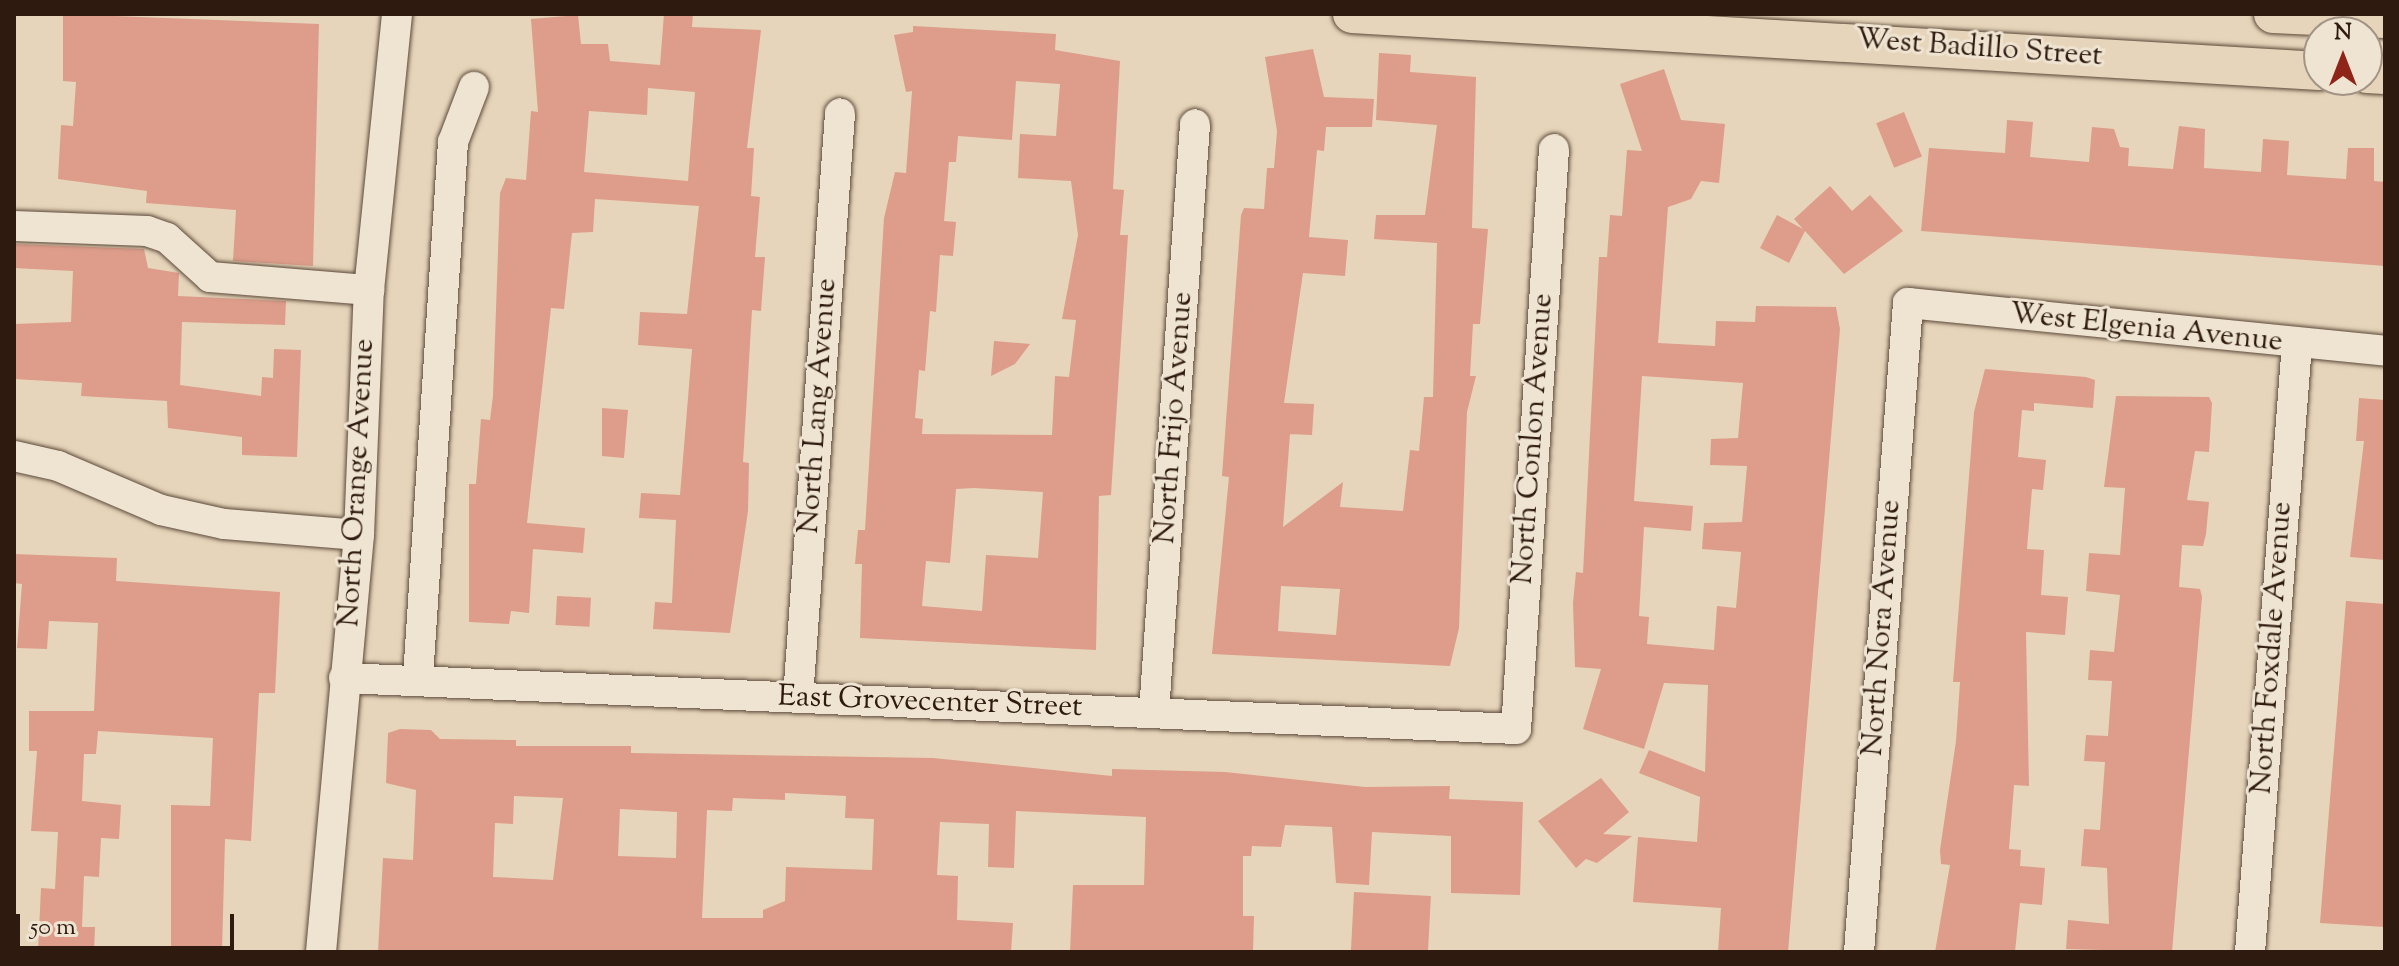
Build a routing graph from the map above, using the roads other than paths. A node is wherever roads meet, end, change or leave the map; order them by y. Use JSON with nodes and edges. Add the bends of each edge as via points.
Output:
{"nodes":[{"id":1,"x":397,"y":14,"type":"edge"},
{"id":2,"x":1352,"y":14,"type":"edge"},
{"id":3,"x":2273,"y":14,"type":"edge"},
{"id":4,"x":2385,"y":19,"type":"edge"},
{"id":5,"x":1764,"y":24,"type":"edge"},
{"id":6,"x":2303,"y":70,"type":"edge"},
{"id":7,"x":474,"y":87,"type":"dead end"},
{"id":8,"x":840,"y":114,"type":"dead end"},
{"id":9,"x":1195,"y":124,"type":"dead end"},
{"id":10,"x":1554,"y":149,"type":"dead end"},
{"id":11,"x":14,"y":226,"type":"edge"},
{"id":12,"x":369,"y":290,"type":"junction"},
{"id":13,"x":1908,"y":303,"type":"joint"},
{"id":14,"x":2297,"y":344,"type":"junction"},
{"id":15,"x":2385,"y":351,"type":"edge"},
{"id":16,"x":14,"y":456,"type":"edge"},
{"id":17,"x":359,"y":535,"type":"junction"},
{"id":18,"x":344,"y":678,"type":"junction"},
{"id":19,"x":418,"y":678,"type":"junction"},
{"id":20,"x":798,"y":698,"type":"junction"},
{"id":21,"x":1154,"y":712,"type":"junction"},
{"id":22,"x":1516,"y":729,"type":"joint"},
{"id":23,"x":321,"y":952,"type":"edge"},
{"id":24,"x":1859,"y":952,"type":"edge"},
{"id":25,"x":2250,"y":952,"type":"edge"}],
"edges":[{"from":1,"to":12,"type":"street","name":"North Orange Avenue"},
{"from":2,"to":5,"type":"main road","name":"West Badillo Street"},
{"from":3,"to":4,"type":"main road"},
{"from":5,"to":6,"type":"main road","name":"West Badillo Street"},
{"from":7,"to":19,"type":"street","via":[[460,108],[453,142]]},
{"from":8,"to":20,"type":"street","name":"North Lang Avenue"},
{"from":9,"to":21,"type":"street","name":"North Frijo Avenue"},
{"from":10,"to":22,"type":"street","name":"North Conlon Avenue"},
{"from":11,"to":12,"type":"street","via":[[147,231],[167,238],[210,277]]},
{"from":12,"to":17,"type":"street","name":"North Orange Avenue"},
{"from":13,"to":14,"type":"street","name":"West Elgenia Avenue"},
{"from":13,"to":24,"type":"street","name":"North Nora Avenue"},
{"from":14,"to":15,"type":"street","name":"West Elgenia Avenue"},
{"from":14,"to":25,"type":"street","name":"North Foxdale Avenue"},
{"from":16,"to":17,"type":"street","via":[[58,466],[161,510],[224,524]]},
{"from":17,"to":18,"type":"street","name":"North Orange Avenue"},
{"from":18,"to":19,"type":"street","name":"East Grovecenter Street"},
{"from":18,"to":23,"type":"street","name":"North Orange Avenue"},
{"from":19,"to":20,"type":"street","name":"East Grovecenter Street"},
{"from":20,"to":21,"type":"street","name":"East Grovecenter Street"},
{"from":21,"to":22,"type":"street","name":"East Grovecenter Street"}]}
